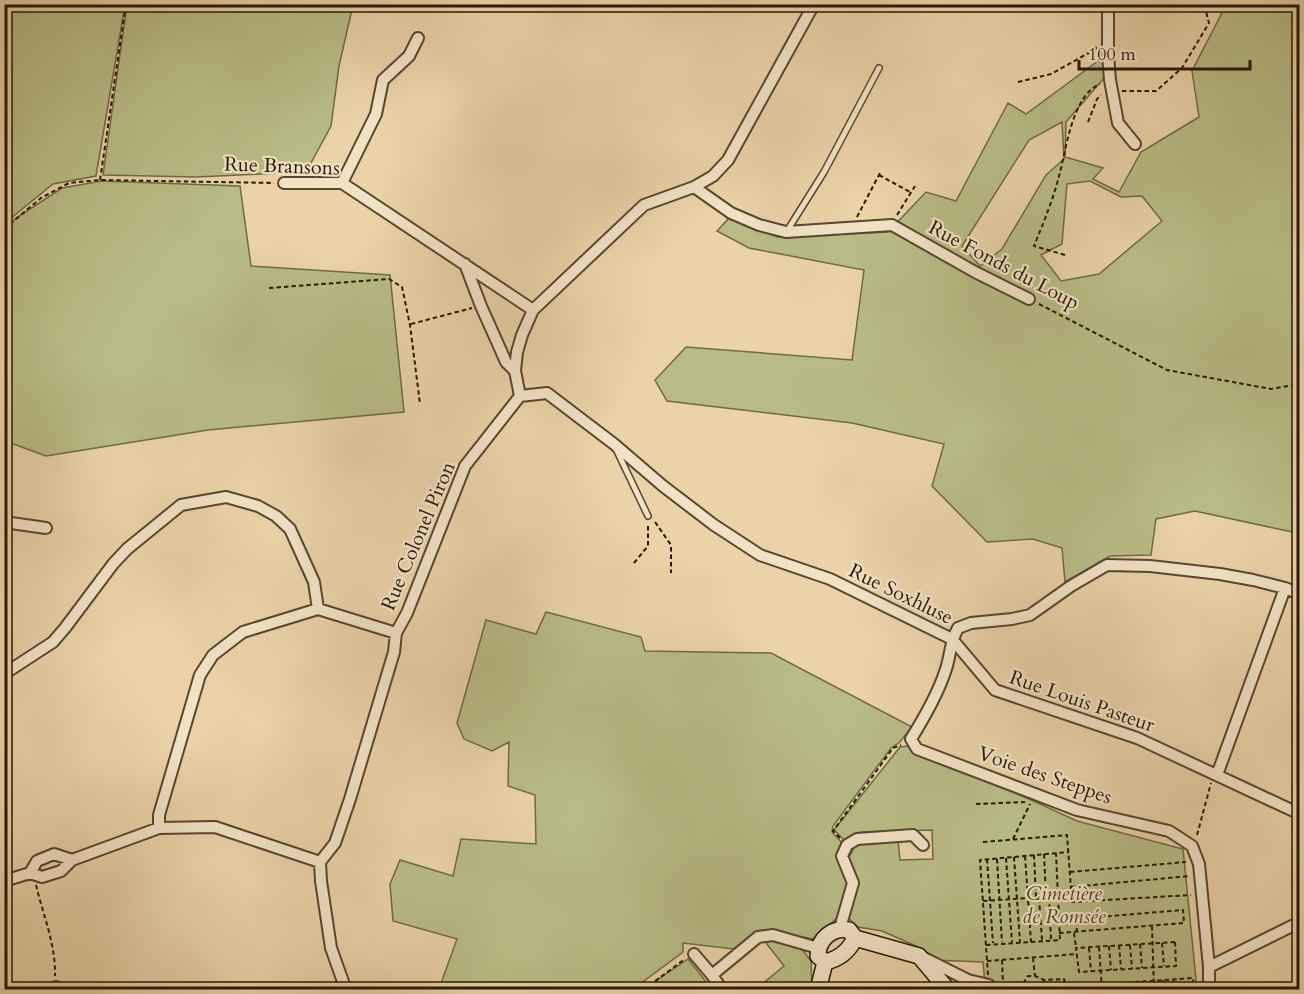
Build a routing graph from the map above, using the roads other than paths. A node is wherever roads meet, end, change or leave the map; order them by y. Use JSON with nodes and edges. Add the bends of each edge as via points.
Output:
{"nodes":[{"id":1,"x":813,"y":4,"type":"edge"},
{"id":2,"x":1108,"y":4,"type":"edge"},
{"id":3,"x":418,"y":38,"type":"dead end"},
{"id":4,"x":879,"y":68,"type":"dead end"},
{"id":5,"x":1136,"y":144,"type":"dead end"},
{"id":6,"x":284,"y":183,"type":"road end"},
{"id":7,"x":342,"y":183,"type":"junction"},
{"id":8,"x":694,"y":187,"type":"junction"},
{"id":9,"x":786,"y":232,"type":"junction"},
{"id":10,"x":465,"y":264,"type":"junction"},
{"id":11,"x":1029,"y":299,"type":"road end"},
{"id":12,"x":533,"y":310,"type":"junction"},
{"id":13,"x":515,"y":371,"type":"junction"},
{"id":14,"x":520,"y":396,"type":"junction"},
{"id":15,"x":614,"y":444,"type":"junction"},
{"id":16,"x":648,"y":516,"type":"road end"},
{"id":17,"x":4,"y":522,"type":"edge"},
{"id":18,"x":46,"y":528,"type":"dead end"},
{"id":19,"x":1285,"y":588,"type":"junction"},
{"id":20,"x":1299,"y":594,"type":"edge"},
{"id":21,"x":318,"y":609,"type":"junction"},
{"id":22,"x":396,"y":633,"type":"junction"},
{"id":23,"x":952,"y":639,"type":"junction"},
{"id":24,"x":4,"y":674,"type":"edge"},
{"id":25,"x":1215,"y":774,"type":"junction"},
{"id":26,"x":1299,"y":814,"type":"edge"},
{"id":27,"x":159,"y":828,"type":"junction"},
{"id":28,"x":923,"y":845,"type":"dead end"},
{"id":29,"x":72,"y":860,"type":"junction"},
{"id":30,"x":320,"y":862,"type":"junction"},
{"id":31,"x":32,"y":873,"type":"junction"},
{"id":32,"x":4,"y":881,"type":"edge"},
{"id":33,"x":1299,"y":922,"type":"edge"},
{"id":34,"x":840,"y":928,"type":"junction"},
{"id":35,"x":855,"y":938,"type":"junction"},
{"id":36,"x":694,"y":954,"type":"dead end"},
{"id":37,"x":822,"y":955,"type":"junction"},
{"id":38,"x":919,"y":956,"type":"junction"},
{"id":39,"x":1209,"y":967,"type":"junction"},
{"id":40,"x":712,"y":975,"type":"junction"},
{"id":41,"x":988,"y":985,"type":"road end"},
{"id":42,"x":346,"y":990,"type":"edge"},
{"id":43,"x":722,"y":990,"type":"edge"},
{"id":44,"x":818,"y":990,"type":"edge"},
{"id":45,"x":948,"y":990,"type":"edge"},
{"id":46,"x":1209,"y":990,"type":"edge"}],
"edges":[{"from":1,"to":8,"type":"street","via":[[728,160],[713,176]]},
{"from":2,"to":5,"type":"street","via":[[1108,55],[1118,123]]},
{"from":3,"to":7,"type":"street","via":[[409,56],[383,80],[376,114]]},
{"from":4,"to":9,"type":"lane","via":[[824,172]]},
{"from":6,"to":7,"type":"street","name":"Rue Bransons"},
{"from":7,"to":10,"type":"street","name":"Rue Bransons"},
{"from":8,"to":9,"type":"street","via":[[731,213]]},
{"from":8,"to":12,"type":"street","via":[[645,205]]},
{"from":9,"to":11,"type":"street","name":"Rue Fonds du Loup","via":[[891,225]]},
{"from":10,"to":12,"type":"street","name":"Rue Bransons"},
{"from":10,"to":13,"type":"street","via":[[506,362]]},
{"from":12,"to":13,"type":"street","via":[[522,335]]},
{"from":13,"to":14,"type":"street"},
{"from":14,"to":15,"type":"street","name":"Rue Soxhluse","via":[[547,393]]},
{"from":14,"to":22,"type":"street","name":"Rue Colonel Piron","via":[[465,466]]},
{"from":15,"to":16,"type":"lane"},
{"from":15,"to":23,"type":"street","name":"Rue Soxhluse","via":[[714,525],[760,555],[830,579]]},
{"from":17,"to":18,"type":"street"},
{"from":19,"to":20,"type":"street","name":"Rue Soxhluse"},
{"from":19,"to":23,"type":"street","name":"Rue Soxhluse","via":[[1220,574],[1107,565],[1030,615],[971,623],[958,628]]},
{"from":19,"to":25,"type":"street"},
{"from":21,"to":22,"type":"street"},
{"from":21,"to":24,"type":"street","via":[[314,582],[300,550],[290,529],[276,516],[226,497],[181,505],[113,564],[53,642]]},
{"from":21,"to":27,"type":"street","via":[[243,632],[213,656],[200,675],[159,815]]},
{"from":22,"to":30,"type":"street","name":"Rue Colonel Piron","via":[[394,652],[350,799],[335,843]]},
{"from":23,"to":25,"type":"street","name":"Rue Louis Pasteur","via":[[995,690],[1137,738]]},
{"from":23,"to":39,"type":"street","name":"Voie des Steppes","via":[[945,672],[911,739],[917,749],[1077,810],[1169,831],[1192,846],[1199,864]]},
{"from":25,"to":26,"type":"street","name":"Rue Louis Pasteur"},
{"from":27,"to":29,"type":"street"},
{"from":27,"to":30,"type":"street","via":[[215,827]]},
{"from":28,"to":34,"type":"street","via":[[913,836],[857,839],[847,845],[842,856],[853,883]]},
{"from":29,"to":31,"type":"street","via":[[61,871],[42,877]]},
{"from":29,"to":31,"type":"street","via":[[54,854],[38,861]]},
{"from":30,"to":42,"type":"street","via":[[332,948]]},
{"from":31,"to":32,"type":"street"},
{"from":33,"to":39,"type":"street"},
{"from":34,"to":35,"type":"street","via":[[849,930]]},
{"from":34,"to":37,"type":"street","via":[[825,938]]},
{"from":35,"to":37,"type":"street","via":[[846,952],[834,960]]},
{"from":35,"to":38,"type":"street"},
{"from":36,"to":40,"type":"street"},
{"from":37,"to":40,"type":"street","via":[[773,935],[758,937]]},
{"from":37,"to":44,"type":"street"},
{"from":38,"to":41,"type":"street","via":[[968,980]]},
{"from":38,"to":45,"type":"street"},
{"from":39,"to":46,"type":"street"},
{"from":40,"to":43,"type":"street"}]}
